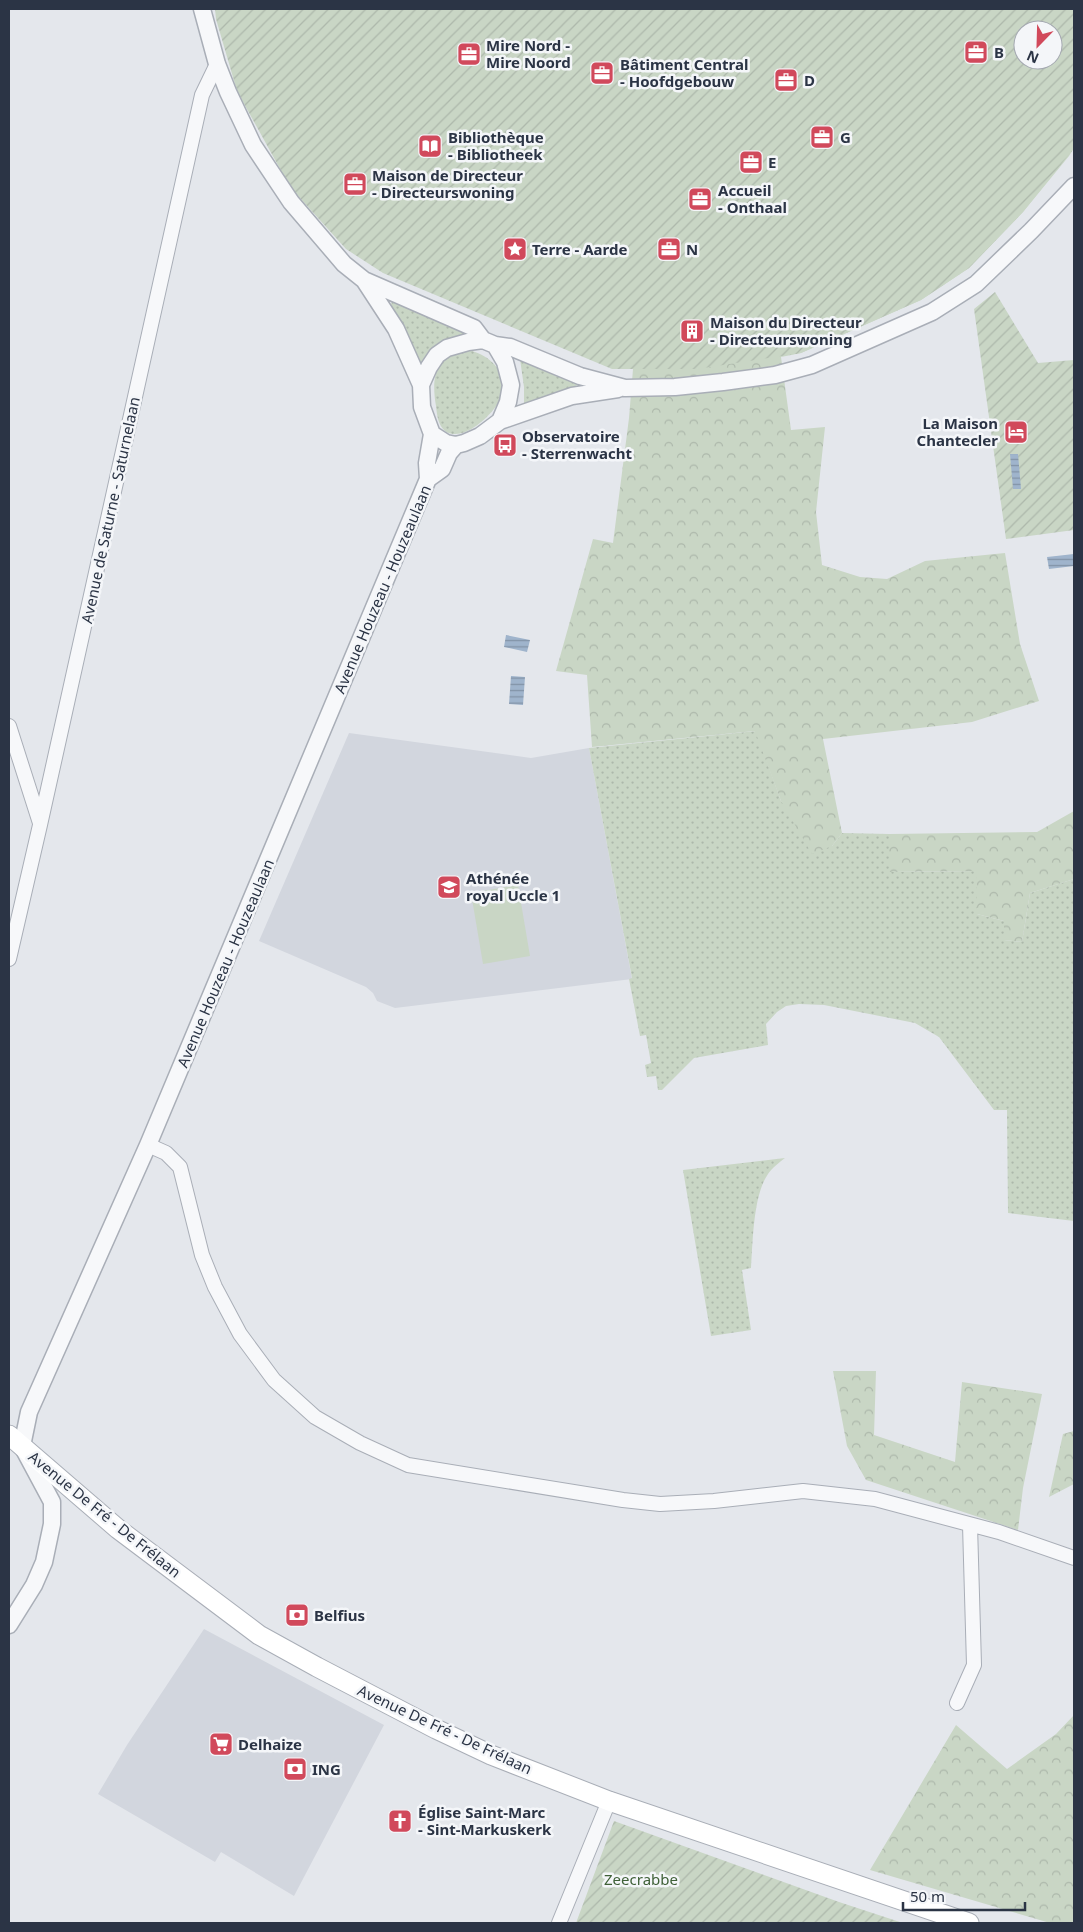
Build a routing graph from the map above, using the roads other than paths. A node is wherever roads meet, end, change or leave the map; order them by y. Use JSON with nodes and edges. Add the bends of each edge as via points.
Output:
{"nodes":[{"id":1,"x":202,"y":9,"type":"edge"},
{"id":2,"x":217,"y":64,"type":"junction"},
{"id":3,"x":1074,"y":186,"type":"edge"},
{"id":4,"x":364,"y":280,"type":"junction"},
{"id":5,"x":489,"y":343,"type":"junction"},
{"id":6,"x":421,"y":385,"type":"junction"},
{"id":7,"x":626,"y":388,"type":"junction"},
{"id":8,"x":500,"y":421,"type":"junction"},
{"id":9,"x":432,"y":434,"type":"junction"},
{"id":10,"x":456,"y":445,"type":"junction"},
{"id":11,"x":428,"y":479,"type":"junction"},
{"id":12,"x":9,"y":726,"type":"edge"},
{"id":13,"x":40,"y":825,"type":"junction"},
{"id":14,"x":9,"y":960,"type":"edge"},
{"id":15,"x":148,"y":1145,"type":"junction"},
{"id":16,"x":15,"y":1440,"type":"edge"},
{"id":17,"x":970,"y":1525,"type":"junction"},
{"id":18,"x":1074,"y":1558,"type":"edge"},
{"id":19,"x":9,"y":1625,"type":"edge"},
{"id":20,"x":957,"y":1703,"type":"dead end"},
{"id":21,"x":609,"y":1801,"type":"junction"},
{"id":22,"x":559,"y":1923,"type":"edge"},
{"id":23,"x":970,"y":1923,"type":"edge"}],
"edges":[{"from":1,"to":2,"type":"street"},
{"from":2,"to":4,"type":"street","via":[[253,144],[291,202],[344,264]]},
{"from":2,"to":13,"type":"street","name":"Avenue de Saturne - Saturnelaan","via":[[202,95]]},
{"from":3,"to":7,"type":"street","via":[[976,284],[932,312],[869,341],[812,366],[775,375]]},
{"from":4,"to":5,"type":"street","via":[[474,328]]},
{"from":4,"to":6,"type":"street","via":[[396,329]]},
{"from":5,"to":6,"type":"street","via":[[468,342],[447,348],[429,366]]},
{"from":5,"to":7,"type":"street","via":[[510,346],[580,376]]},
{"from":5,"to":8,"type":"street","via":[[505,362],[511,385]]},
{"from":6,"to":9,"type":"street","via":[[422,407]]},
{"from":7,"to":8,"type":"street","via":[[572,396]]},
{"from":8,"to":10,"type":"street","via":[[480,436]]},
{"from":9,"to":10,"type":"street","via":[[438,440]]},
{"from":9,"to":11,"type":"street","name":"Avenue Houzeau - Houzeaulaan"},
{"from":10,"to":11,"type":"street","name":"Avenue Houzeau - Houzeaulaan","via":[[442,469]]},
{"from":11,"to":15,"type":"street","name":"Avenue Houzeau - Houzeaulaan"},
{"from":12,"to":13,"type":"street"},
{"from":13,"to":14,"type":"street","name":"Avenue de Saturne - Saturnelaan"},
{"from":15,"to":16,"type":"street","name":"Avenue Houzeau - Houzeaulaan"},
{"from":15,"to":17,"type":"street","via":[[166,1154],[180,1167],[202,1255],[240,1334],[274,1380],[315,1417],[360,1444],[408,1465],[623,1500],[660,1504],[802,1491],[875,1499]]},
{"from":16,"to":19,"type":"street","via":[[52,1502],[52,1524],[50,1540],[34,1585]]},
{"from":16,"to":21,"type":"main road","name":"Avenue De Fré - De Frélaan","via":[[118,1530],[272,1643],[491,1755]]},
{"from":17,"to":18,"type":"street"},
{"from":17,"to":20,"type":"street","via":[[974,1665]]},
{"from":21,"to":22,"type":"street"},
{"from":21,"to":23,"type":"main road","name":"Avenue De Fré - De Frélaan"}]}
